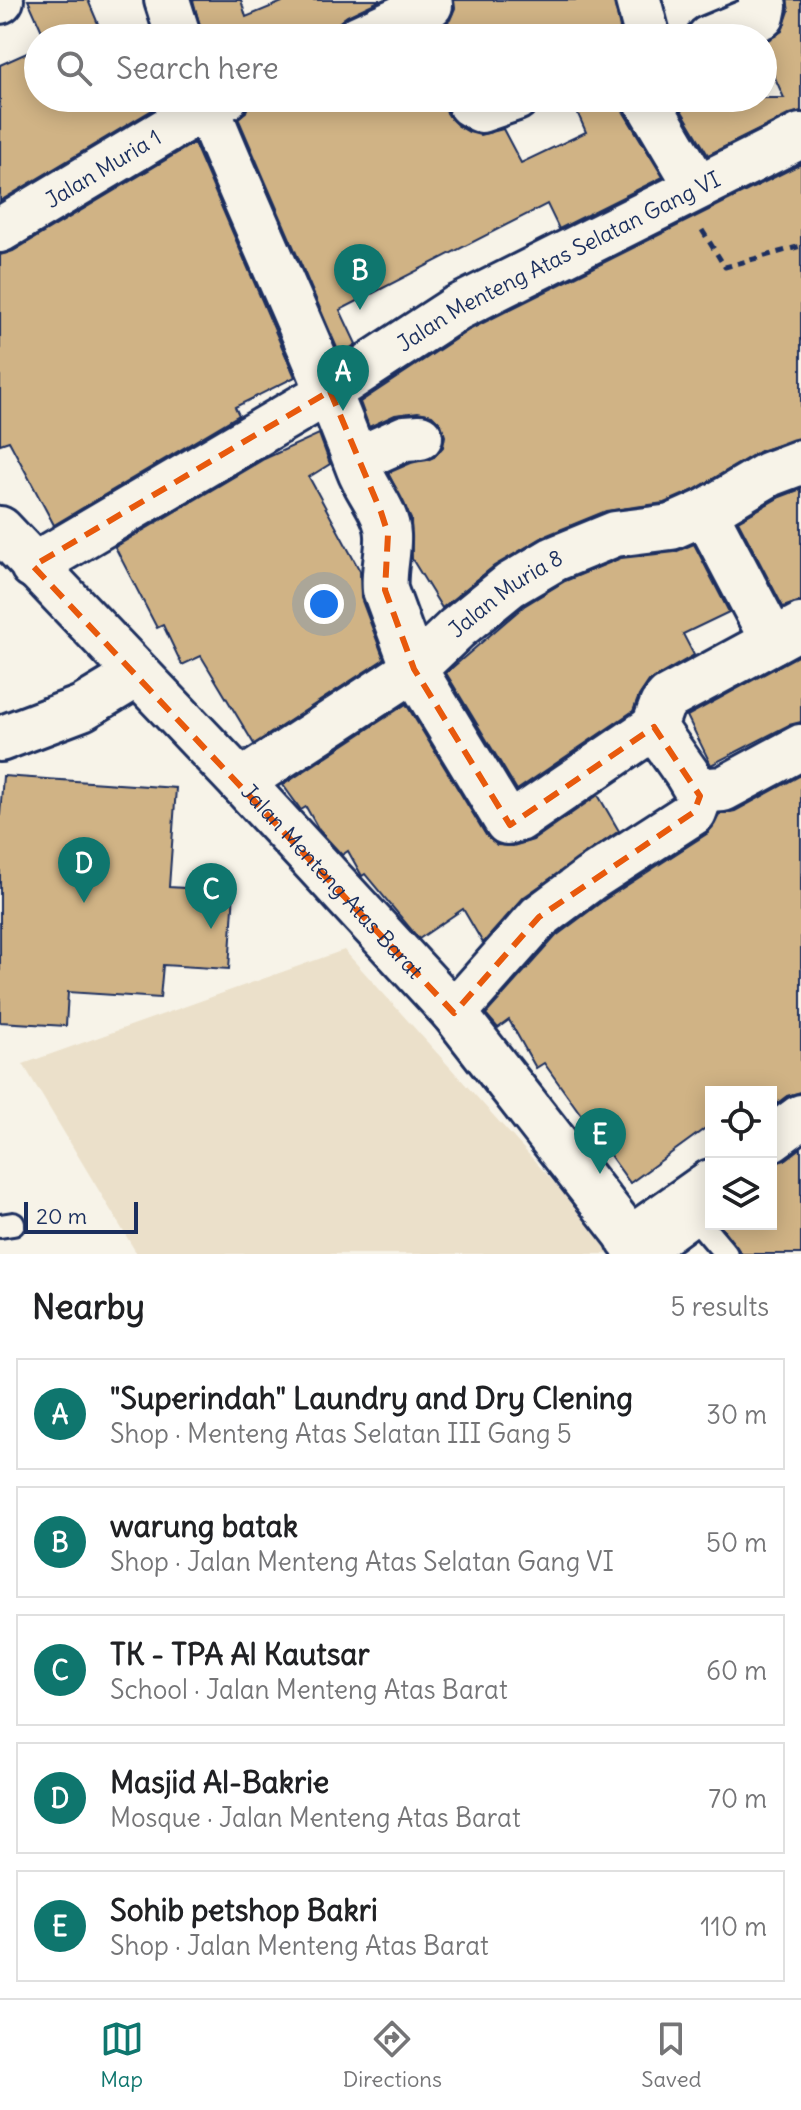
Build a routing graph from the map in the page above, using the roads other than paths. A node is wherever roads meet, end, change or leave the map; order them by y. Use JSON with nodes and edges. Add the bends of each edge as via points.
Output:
{"nodes":[{"id":1,"x":167,"y":0,"type":"edge"},
{"id":2,"x":638,"y":0,"type":"edge"},
{"id":3,"x":761,"y":0,"type":"edge"},
{"id":4,"x":434,"y":14,"type":"edge"},
{"id":5,"x":175,"y":24,"type":"edge"},
{"id":6,"x":402,"y":24,"type":"edge"},
{"id":7,"x":644,"y":24,"type":"edge"},
{"id":8,"x":743,"y":24,"type":"edge"},
{"id":9,"x":194,"y":112,"type":"edge"},
{"id":10,"x":216,"y":112,"type":"edge"},
{"id":11,"x":652,"y":112,"type":"edge"},
{"id":12,"x":801,"y":136,"type":"edge"},
{"id":13,"x":688,"y":190,"type":"junction"},
{"id":14,"x":0,"y":230,"type":"edge"},
{"id":15,"x":330,"y":391,"type":"junction"},
{"id":16,"x":420,"y":437,"type":"dead end"},
{"id":17,"x":356,"y":460,"type":"junction"},
{"id":18,"x":801,"y":462,"type":"edge"},
{"id":19,"x":705,"y":512,"type":"junction"},
{"id":20,"x":0,"y":529,"type":"edge"},
{"id":21,"x":33,"y":566,"type":"junction"},
{"id":22,"x":787,"y":633,"type":"edge"},
{"id":23,"x":414,"y":669,"type":"junction"},
{"id":24,"x":137,"y":675,"type":"junction"},
{"id":25,"x":654,"y":727,"type":"junction"},
{"id":26,"x":0,"y":739,"type":"edge"},
{"id":27,"x":801,"y":747,"type":"edge"},
{"id":28,"x":241,"y":782,"type":"junction"},
{"id":29,"x":697,"y":791,"type":"junction"},
{"id":30,"x":454,"y":1013,"type":"junction"},
{"id":31,"x":801,"y":1117,"type":"edge"},
{"id":32,"x":777,"y":1135,"type":"edge"},
{"id":33,"x":705,"y":1188,"type":"edge"},
{"id":34,"x":642,"y":1249,"type":"edge"},
{"id":35,"x":726,"y":1254,"type":"edge"}],
"edges":[{"from":1,"to":5,"type":"street"},
{"from":2,"to":7,"type":"street"},
{"from":3,"to":8,"type":"street","via":[[762,16]]},
{"from":4,"to":6,"type":"street"},
{"from":9,"to":14,"type":"street","name":"Jalan Muria 1"},
{"from":10,"to":15,"type":"street"},
{"from":11,"to":13,"type":"street"},
{"from":12,"to":13,"type":"street","name":"Jalan Menteng Atas Selatan Gang VI"},
{"from":13,"to":15,"type":"street","name":"Jalan Menteng Atas Selatan Gang VI","via":[[457,308]]},
{"from":15,"to":17,"type":"street"},
{"from":15,"to":21,"type":"street","name":"Jalan Menteng Atas Selatan Gang VI"},
{"from":16,"to":17,"type":"street","via":[[405,438]]},
{"from":17,"to":23,"type":"street","via":[[388,534],[385,590]]},
{"from":18,"to":19,"type":"street","name":"Jalan Muria 8","via":[[769,474]]},
{"from":19,"to":22,"type":"street"},
{"from":19,"to":23,"type":"street","name":"Jalan Muria 8","via":[[671,527],[604,538],[554,559],[510,585]]},
{"from":20,"to":21,"type":"street","name":"Jalan Menteng Atas Barat"},
{"from":21,"to":24,"type":"street","name":"Jalan Menteng Atas Barat"},
{"from":22,"to":25,"type":"street","via":[[668,698]]},
{"from":23,"to":25,"type":"street","via":[[507,822]]},
{"from":23,"to":28,"type":"street","name":"Jalan Muria 8"},
{"from":24,"to":26,"type":"street","via":[[82,708]]},
{"from":24,"to":28,"type":"street","name":"Jalan Menteng Atas Barat"},
{"from":25,"to":29,"type":"street"},
{"from":27,"to":29,"type":"street","via":[[723,789]]},
{"from":28,"to":30,"type":"street","name":"Jalan Menteng Atas Barat"},
{"from":29,"to":30,"type":"street","via":[[694,812],[539,917]]},
{"from":30,"to":34,"type":"street","name":"Jalan Menteng Atas Barat"},
{"from":31,"to":32,"type":"street"},
{"from":33,"to":34,"type":"street"},
{"from":34,"to":35,"type":"lane","via":[[698,1221]]}]}
